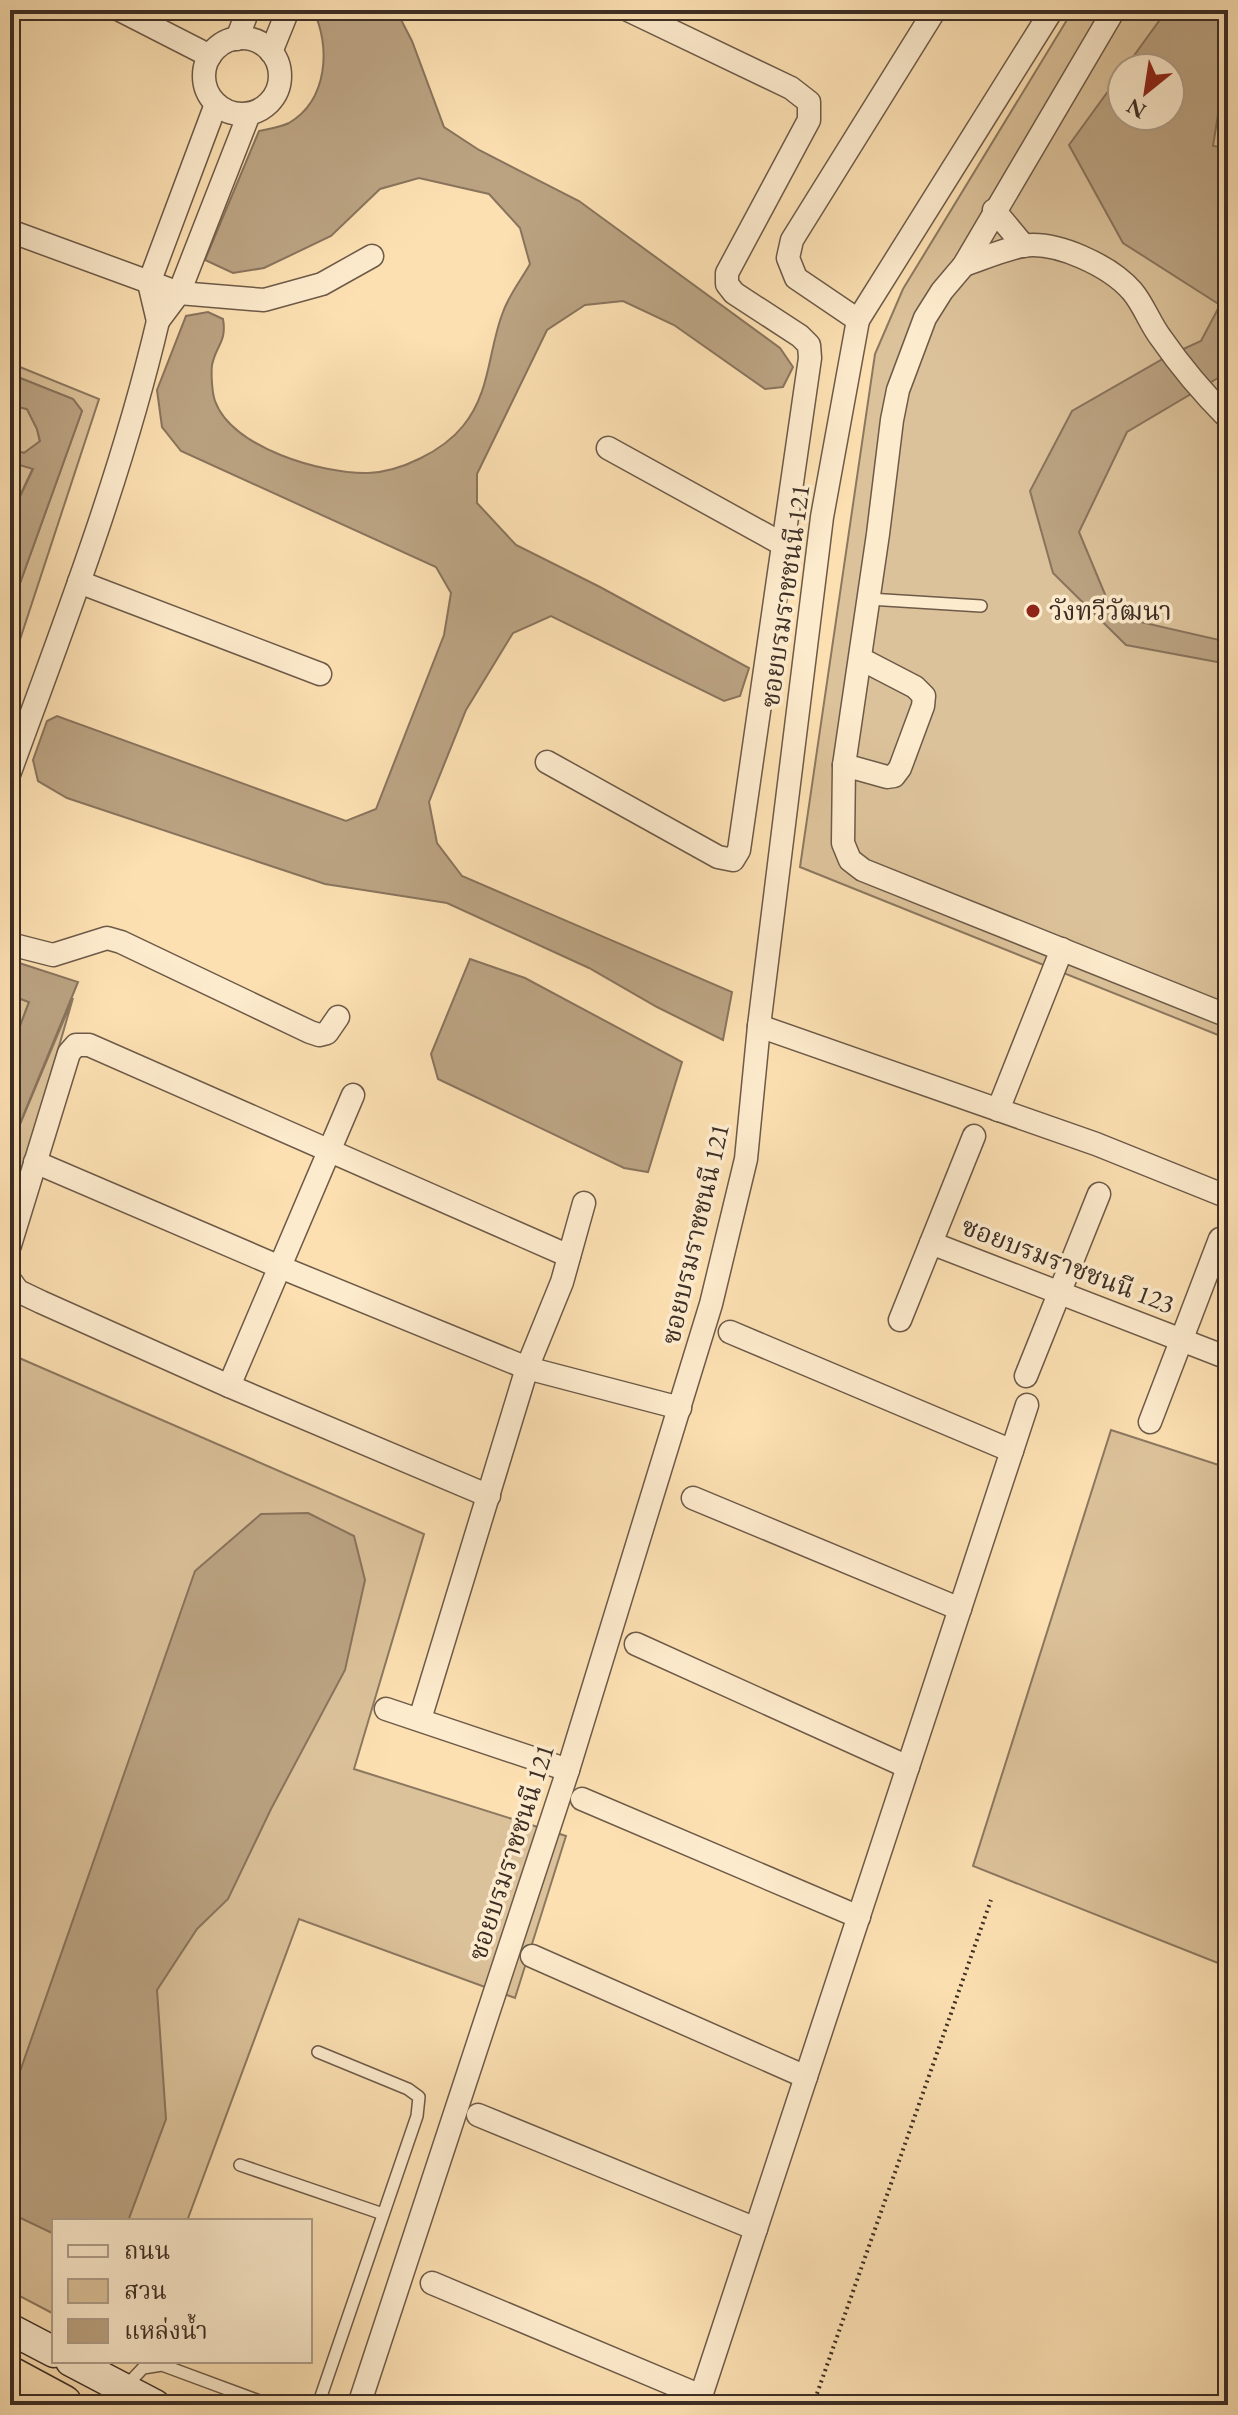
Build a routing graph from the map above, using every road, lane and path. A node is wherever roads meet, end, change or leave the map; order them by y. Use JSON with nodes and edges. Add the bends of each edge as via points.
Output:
{"nodes":[{"id":1,"x":120,"y":10,"type":"edge"},
{"id":2,"x":248,"y":10,"type":"edge"},
{"id":3,"x":288,"y":10,"type":"edge"},
{"id":4,"x":628,"y":10,"type":"edge"},
{"id":5,"x":935,"y":10,"type":"edge"},
{"id":6,"x":1052,"y":10,"type":"edge"},
{"id":7,"x":1114,"y":10,"type":"edge"},
{"id":8,"x":237,"y":39,"type":"junction"},
{"id":9,"x":271,"y":52,"type":"junction"},
{"id":10,"x":210,"y":56,"type":"junction"},
{"id":11,"x":216,"y":104,"type":"junction"},
{"id":12,"x":249,"y":114,"type":"junction"},
{"id":13,"x":994,"y":210,"type":"junction"},
{"id":14,"x":10,"y":231,"type":"edge"},
{"id":15,"x":1024,"y":246,"type":"junction"},
{"id":16,"x":372,"y":256,"type":"dead end"},
{"id":17,"x":964,"y":265,"type":"junction"},
{"id":18,"x":149,"y":283,"type":"junction"},
{"id":19,"x":179,"y":293,"type":"junction"},
{"id":20,"x":858,"y":320,"type":"junction"},
{"id":21,"x":158,"y":321,"type":"junction"},
{"id":22,"x":1228,"y":418,"type":"edge"},
{"id":23,"x":608,"y":448,"type":"dead end"},
{"id":24,"x":784,"y":545,"type":"junction"},
{"id":25,"x":79,"y":582,"type":"junction"},
{"id":26,"x":869,"y":599,"type":"junction"},
{"id":27,"x":981,"y":606,"type":"dead end"},
{"id":28,"x":861,"y":659,"type":"junction"},
{"id":29,"x":320,"y":674,"type":"dead end"},
{"id":30,"x":547,"y":762,"type":"dead end"},
{"id":31,"x":844,"y":765,"type":"junction"},
{"id":32,"x":10,"y":772,"type":"edge"},
{"id":33,"x":10,"y":944,"type":"edge"},
{"id":34,"x":1062,"y":949,"type":"junction"},
{"id":35,"x":1228,"y":1016,"type":"edge"},
{"id":36,"x":338,"y":1017,"type":"dead end"},
{"id":37,"x":759,"y":1026,"type":"junction"},
{"id":38,"x":353,"y":1095,"type":"dead end"},
{"id":39,"x":998,"y":1110,"type":"junction"},
{"id":40,"x":974,"y":1136,"type":"dead end"},
{"id":41,"x":327,"y":1151,"type":"junction"},
{"id":42,"x":35,"y":1162,"type":"junction"},
{"id":43,"x":1099,"y":1194,"type":"dead end"},
{"id":44,"x":1228,"y":1197,"type":"edge"},
{"id":45,"x":584,"y":1203,"type":"dead end"},
{"id":46,"x":1220,"y":1239,"type":"dead end"},
{"id":47,"x":931,"y":1243,"type":"junction"},
{"id":48,"x":10,"y":1245,"type":"edge"},
{"id":49,"x":569,"y":1256,"type":"junction"},
{"id":50,"x":280,"y":1267,"type":"junction"},
{"id":51,"x":10,"y":1280,"type":"edge"},
{"id":52,"x":1061,"y":1291,"type":"junction"},
{"id":53,"x":900,"y":1320,"type":"dead end"},
{"id":54,"x":730,"y":1332,"type":"dead end"},
{"id":55,"x":1181,"y":1339,"type":"junction"},
{"id":56,"x":1228,"y":1358,"type":"edge"},
{"id":57,"x":527,"y":1368,"type":"junction"},
{"id":58,"x":1026,"y":1376,"type":"dead end"},
{"id":59,"x":229,"y":1386,"type":"junction"},
{"id":60,"x":1027,"y":1405,"type":"dead end"},
{"id":61,"x":680,"y":1408,"type":"junction"},
{"id":62,"x":1150,"y":1422,"type":"dead end"},
{"id":63,"x":1012,"y":1451,"type":"junction"},
{"id":64,"x":489,"y":1496,"type":"junction"},
{"id":65,"x":693,"y":1498,"type":"dead end"},
{"id":66,"x":960,"y":1609,"type":"junction"},
{"id":67,"x":636,"y":1644,"type":"dead end"},
{"id":68,"x":386,"y":1709,"type":"dead end"},
{"id":69,"x":420,"y":1719,"type":"junction"},
{"id":70,"x":908,"y":1767,"type":"junction"},
{"id":71,"x":568,"y":1770,"type":"junction"},
{"id":72,"x":582,"y":1799,"type":"dead end"},
{"id":73,"x":991,"y":1900,"type":"dead end"},
{"id":74,"x":859,"y":1917,"type":"junction"},
{"id":75,"x":532,"y":1956,"type":"dead end"},
{"id":76,"x":318,"y":2052,"type":"dead end"},
{"id":77,"x":806,"y":2077,"type":"junction"},
{"id":78,"x":478,"y":2115,"type":"dead end"},
{"id":79,"x":240,"y":2165,"type":"dead end"},
{"id":80,"x":383,"y":2214,"type":"junction"},
{"id":81,"x":756,"y":2229,"type":"junction"},
{"id":82,"x":432,"y":2283,"type":"dead end"},
{"id":83,"x":10,"y":2329,"type":"edge"},
{"id":84,"x":52,"y":2351,"type":"edge"},
{"id":85,"x":75,"y":2363,"type":"edge"},
{"id":86,"x":10,"y":2377,"type":"edge"},
{"id":87,"x":123,"y":2388,"type":"junction"},
{"id":88,"x":700,"y":2400,"type":"edge"},
{"id":89,"x":62,"y":2405,"type":"edge"},
{"id":90,"x":155,"y":2405,"type":"edge"},
{"id":91,"x":270,"y":2405,"type":"edge"},
{"id":92,"x":318,"y":2405,"type":"edge"},
{"id":93,"x":359,"y":2405,"type":"edge"},
{"id":94,"x":813,"y":2405,"type":"edge"}],
"edges":[{"from":1,"to":10,"type":"street"},
{"from":2,"to":8,"type":"street"},
{"from":3,"to":9,"type":"street"},
{"from":4,"to":24,"type":"street","via":[[791,88],[809,102],[809,120],[727,273],[734,293],[809,345]]},
{"from":5,"to":20,"type":"street","via":[[792,240],[788,258],[796,278]]},
{"from":6,"to":20,"type":"street"},
{"from":7,"to":13,"type":"street"},
{"from":8,"to":9,"type":"street","via":[[256,41]]},
{"from":8,"to":10,"type":"street"},
{"from":9,"to":12,"type":"street","via":[[280,72],[276,95]]},
{"from":10,"to":11,"type":"street","via":[[205,87]]},
{"from":11,"to":12,"type":"street"},
{"from":11,"to":18,"type":"street"},
{"from":12,"to":19,"type":"street"},
{"from":13,"to":15,"type":"street"},
{"from":13,"to":17,"type":"street"},
{"from":14,"to":18,"type":"street"},
{"from":15,"to":17,"type":"street"},
{"from":15,"to":22,"type":"street","via":[[1085,258],[1133,292],[1159,336]]},
{"from":16,"to":19,"type":"street","via":[[322,284],[264,300]]},
{"from":17,"to":26,"type":"street","via":[[925,318],[898,390]]},
{"from":18,"to":19,"type":"street"},
{"from":18,"to":21,"type":"street"},
{"from":19,"to":21,"type":"street"},
{"from":20,"to":37,"type":"street","name":"ซอยบรมราชชนนี 121","via":[[822,517]]},
{"from":21,"to":25,"type":"street","via":[[142,390]]},
{"from":23,"to":24,"type":"street"},
{"from":24,"to":30,"type":"street","via":[[739,850],[733,860],[718,857]]},
{"from":25,"to":29,"type":"street"},
{"from":25,"to":32,"type":"street"},
{"from":26,"to":27,"type":"lane"},
{"from":26,"to":28,"type":"street"},
{"from":28,"to":31,"type":"street"},
{"from":28,"to":31,"type":"street","via":[[915,687],[924,696],[923,706],[894,776]]},
{"from":31,"to":34,"type":"street","via":[[843,843],[850,860],[863,870]]},
{"from":33,"to":36,"type":"street","via":[[53,955],[107,938],[310,1032],[327,1033]]},
{"from":34,"to":35,"type":"street"},
{"from":34,"to":39,"type":"street"},
{"from":37,"to":39,"type":"street"},
{"from":37,"to":61,"type":"street","name":"ซอยบรมราชชนนี 121","via":[[746,1159]]},
{"from":38,"to":41,"type":"street"},
{"from":39,"to":44,"type":"street"},
{"from":40,"to":47,"type":"street"},
{"from":41,"to":42,"type":"street","via":[[89,1045],[76,1045]]},
{"from":41,"to":49,"type":"street"},
{"from":41,"to":50,"type":"street"},
{"from":42,"to":48,"type":"street"},
{"from":42,"to":50,"type":"street"},
{"from":43,"to":52,"type":"street"},
{"from":45,"to":49,"type":"street"},
{"from":46,"to":55,"type":"street"},
{"from":47,"to":52,"type":"street","name":"ซอยบรมราชชนนี 123"},
{"from":47,"to":53,"type":"street"},
{"from":49,"to":57,"type":"street"},
{"from":50,"to":57,"type":"street"},
{"from":50,"to":59,"type":"street"},
{"from":51,"to":59,"type":"street","via":[[30,1297]]},
{"from":52,"to":55,"type":"street","name":"ซอยบรมราชชนนี 123"},
{"from":52,"to":58,"type":"street"},
{"from":54,"to":63,"type":"street"},
{"from":55,"to":56,"type":"street","name":"ซอยบรมราชชนนี 123"},
{"from":55,"to":62,"type":"street"},
{"from":57,"to":61,"type":"street"},
{"from":57,"to":64,"type":"street"},
{"from":59,"to":64,"type":"street"},
{"from":60,"to":63,"type":"street"},
{"from":61,"to":71,"type":"street","name":"ซอยบรมราชชนนี 121"},
{"from":63,"to":66,"type":"street"},
{"from":64,"to":69,"type":"street"},
{"from":65,"to":66,"type":"street"},
{"from":66,"to":70,"type":"street"},
{"from":67,"to":70,"type":"street"},
{"from":68,"to":69,"type":"street"},
{"from":69,"to":71,"type":"street"},
{"from":70,"to":74,"type":"street"},
{"from":71,"to":93,"type":"street","name":"ซอยบรมราชชนนี 121"},
{"from":72,"to":74,"type":"street"},
{"from":73,"to":94,"type":"path"},
{"from":74,"to":77,"type":"street"},
{"from":75,"to":77,"type":"street"},
{"from":76,"to":80,"type":"lane","via":[[419,2097]]},
{"from":77,"to":81,"type":"street"},
{"from":78,"to":81,"type":"street"},
{"from":79,"to":80,"type":"lane"},
{"from":80,"to":92,"type":"lane"},
{"from":81,"to":88,"type":"street"},
{"from":82,"to":88,"type":"street"},
{"from":83,"to":84,"type":"main road"},
{"from":85,"to":87,"type":"main road"},
{"from":86,"to":89,"type":"highway"},
{"from":87,"to":90,"type":"main road"},
{"from":87,"to":91,"type":"lane","via":[[143,2368],[162,2365]]}]}
